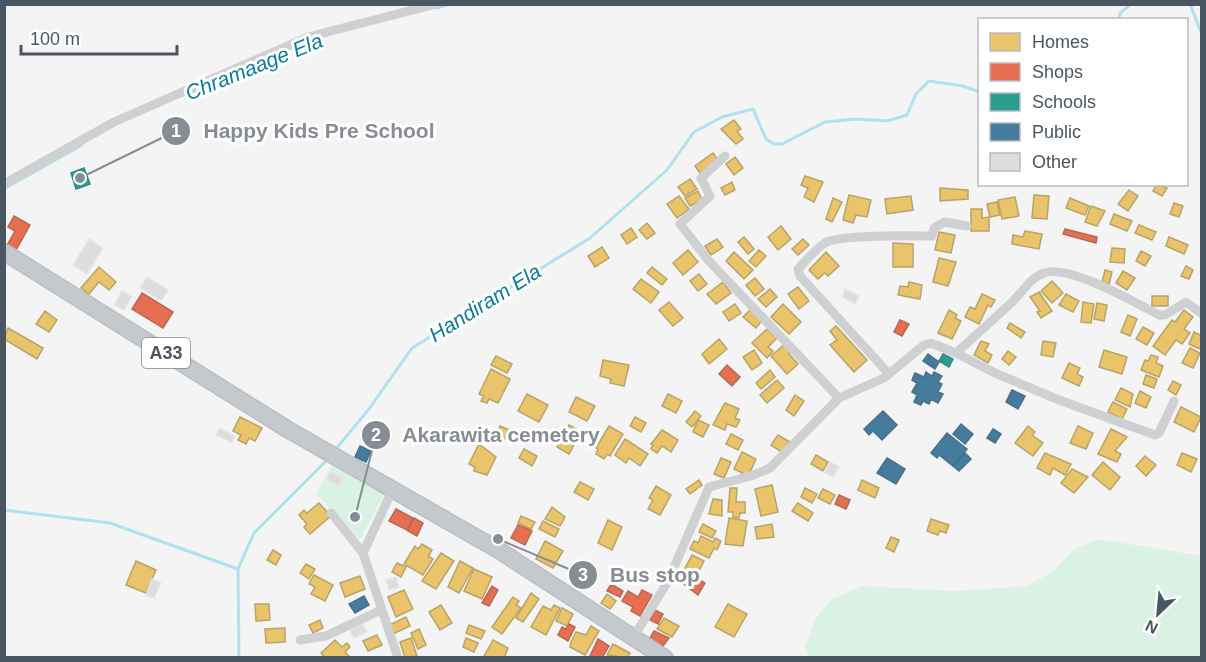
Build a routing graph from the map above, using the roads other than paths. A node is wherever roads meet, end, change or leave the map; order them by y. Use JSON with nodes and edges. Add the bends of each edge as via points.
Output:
{"nodes":[{"id":1,"x":436,"y":4,"type":"edge"},
{"id":2,"x":725,"y":156,"type":"dead end"},
{"id":3,"x":4,"y":184,"type":"edge"},
{"id":4,"x":967,"y":226,"type":"dead end"},
{"id":5,"x":4,"y":252,"type":"edge"},
{"id":6,"x":1202,"y":314,"type":"edge"},
{"id":7,"x":957,"y":353,"type":"junction"},
{"id":8,"x":889,"y":374,"type":"junction"},
{"id":9,"x":839,"y":398,"type":"junction"},
{"id":10,"x":1174,"y":401,"type":"dead end"},
{"id":11,"x":392,"y":491,"type":"junction"},
{"id":12,"x":332,"y":513,"type":"dead end"},
{"id":13,"x":363,"y":553,"type":"junction"},
{"id":14,"x":381,"y":610,"type":"junction"},
{"id":15,"x":633,"y":638,"type":"junction"},
{"id":16,"x":300,"y":640,"type":"dead end"},
{"id":17,"x":398,"y":657,"type":"edge"},
{"id":18,"x":665,"y":657,"type":"edge"}],
"edges":[{"from":1,"to":3,"type":"street","via":[[308,37],[114,122]]},
{"from":2,"to":9,"type":"street","via":[[701,178],[710,196],[680,224],[709,261]]},
{"from":4,"to":8,"type":"street","via":[[945,222],[934,228],[932,236],[841,236],[825,243],[798,269],[800,276]]},
{"from":5,"to":11,"type":"highway","number":"A33"},
{"from":6,"to":7,"type":"street","via":[[1186,302],[1159,315],[1091,282],[1045,273],[1033,279]]},
{"from":7,"to":8,"type":"street","via":[[931,343],[916,350]]},
{"from":7,"to":10,"type":"street","via":[[1059,400],[1155,435]]},
{"from":8,"to":9,"type":"street"},
{"from":9,"to":15,"type":"street","via":[[770,468],[709,487],[668,583]]},
{"from":11,"to":13,"type":"street"},
{"from":11,"to":15,"type":"highway","number":"A33","via":[[500,550]]},
{"from":12,"to":13,"type":"street"},
{"from":13,"to":14,"type":"street"},
{"from":14,"to":16,"type":"street","via":[[326,636]]},
{"from":14,"to":17,"type":"street"},
{"from":15,"to":18,"type":"highway","number":"A33"}]}
